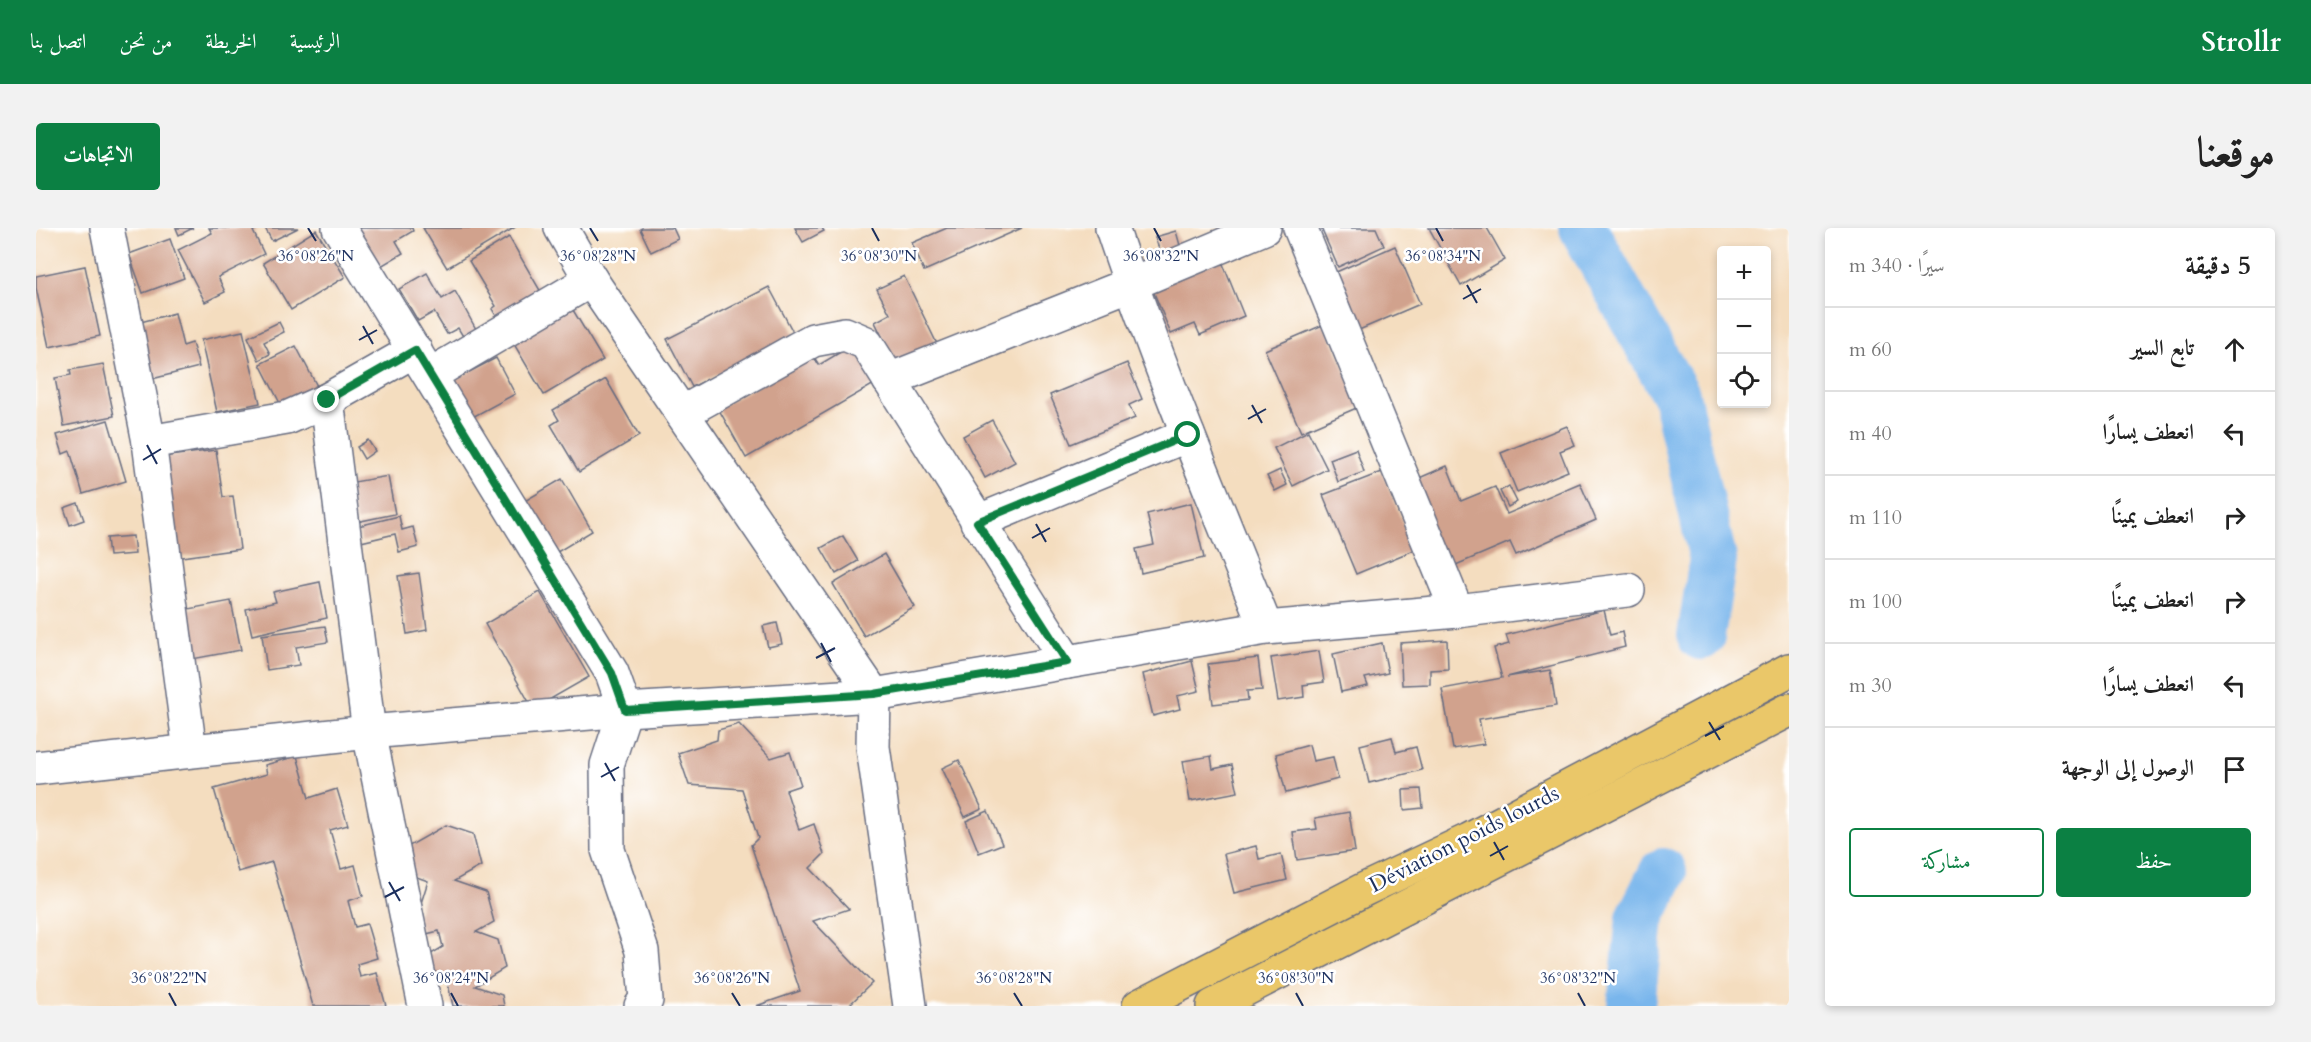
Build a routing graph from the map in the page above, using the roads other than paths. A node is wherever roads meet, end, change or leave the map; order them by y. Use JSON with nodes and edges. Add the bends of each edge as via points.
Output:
{"nodes":[{"id":1,"x":107,"y":228,"type":"edge"},
{"id":2,"x":339,"y":228,"type":"edge"},
{"id":3,"x":561,"y":228,"type":"edge"},
{"id":4,"x":1112,"y":228,"type":"edge"},
{"id":5,"x":1264,"y":228,"type":"edge"},
{"id":6,"x":1300,"y":228,"type":"edge"},
{"id":7,"x":591,"y":280,"type":"junction"},
{"id":8,"x":1131,"y":284,"type":"junction"},
{"id":9,"x":422,"y":362,"type":"junction"},
{"id":10,"x":889,"y":380,"type":"junction"},
{"id":11,"x":327,"y":400,"type":"junction"},
{"id":12,"x":682,"y":413,"type":"junction"},
{"id":13,"x":1188,"y":435,"type":"junction"},
{"id":14,"x":149,"y":442,"type":"junction"},
{"id":15,"x":977,"y":522,"type":"junction"},
{"id":16,"x":1628,"y":590,"type":"dead end"},
{"id":17,"x":1457,"y":610,"type":"junction"},
{"id":18,"x":1266,"y":628,"type":"junction"},
{"id":19,"x":1067,"y":662,"type":"junction"},
{"id":20,"x":1789,"y":670,"type":"edge"},
{"id":21,"x":874,"y":694,"type":"junction"},
{"id":22,"x":625,"y":710,"type":"junction"},
{"id":23,"x":1789,"y":710,"type":"edge"},
{"id":24,"x":369,"y":732,"type":"junction"},
{"id":25,"x":190,"y":751,"type":"junction"},
{"id":26,"x":36,"y":768,"type":"edge"},
{"id":27,"x":425,"y":1006,"type":"edge"},
{"id":28,"x":641,"y":1006,"type":"edge"},
{"id":29,"x":910,"y":1006,"type":"edge"},
{"id":30,"x":1139,"y":1006,"type":"edge"},
{"id":31,"x":1213,"y":1006,"type":"edge"}],
"edges":[{"from":1,"to":14,"type":"street"},
{"from":2,"to":9,"type":"street"},
{"from":3,"to":7,"type":"street"},
{"from":4,"to":8,"type":"street"},
{"from":5,"to":8,"type":"street"},
{"from":6,"to":17,"type":"street"},
{"from":7,"to":9,"type":"street"},
{"from":7,"to":12,"type":"street"},
{"from":8,"to":10,"type":"street"},
{"from":8,"to":13,"type":"street"},
{"from":9,"to":11,"type":"street"},
{"from":9,"to":22,"type":"street","via":[[612,673]]},
{"from":10,"to":12,"type":"street","via":[[866,343],[845,334],[813,340]]},
{"from":10,"to":15,"type":"street"},
{"from":11,"to":14,"type":"street","via":[[287,418]]},
{"from":11,"to":24,"type":"street"},
{"from":12,"to":21,"type":"street"},
{"from":13,"to":15,"type":"street"},
{"from":13,"to":18,"type":"street"},
{"from":14,"to":25,"type":"street"},
{"from":15,"to":19,"type":"street"},
{"from":16,"to":17,"type":"street"},
{"from":17,"to":18,"type":"street"},
{"from":18,"to":19,"type":"street"},
{"from":19,"to":21,"type":"street"},
{"from":20,"to":30,"type":"main road","name":"Déviation poids lourds","via":[[1469,840]]},
{"from":21,"to":22,"type":"street"},
{"from":21,"to":29,"type":"street","via":[[873,747]]},
{"from":22,"to":24,"type":"street"},
{"from":22,"to":28,"type":"street","via":[[606,765],[608,850],[642,951],[646,1000]]},
{"from":23,"to":31,"type":"main road","name":"Déviation poids lourds"},
{"from":24,"to":25,"type":"street"},
{"from":24,"to":27,"type":"street"},
{"from":25,"to":26,"type":"street"}]}
